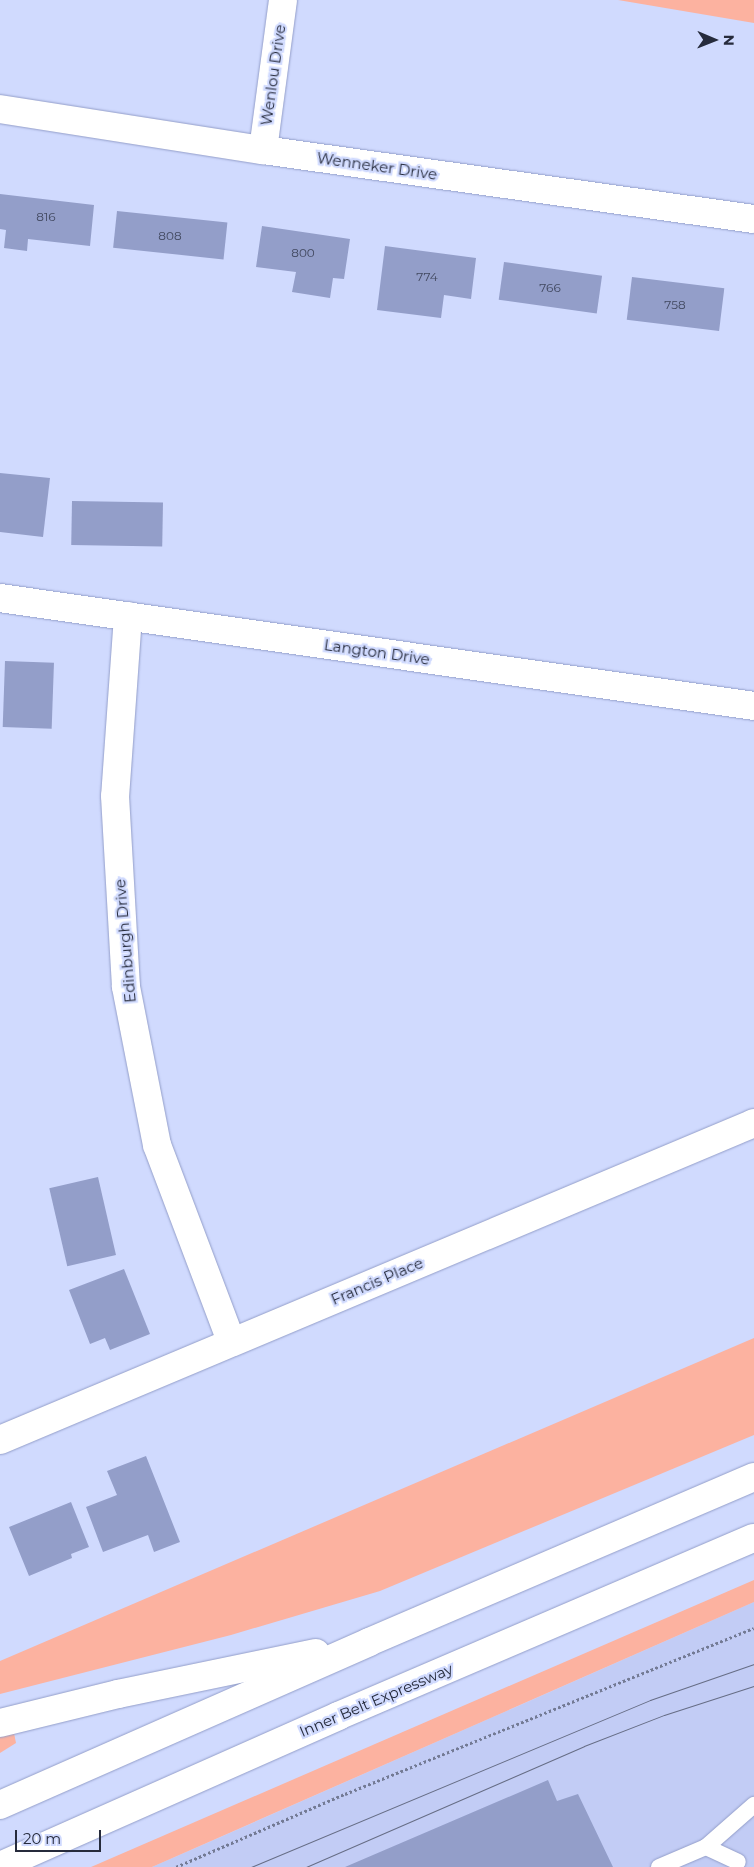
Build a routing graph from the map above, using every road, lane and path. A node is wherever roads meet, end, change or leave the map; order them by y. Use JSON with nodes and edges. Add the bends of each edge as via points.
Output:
{"nodes":[{"id":1,"x":283,"y":0,"type":"edge"},
{"id":2,"x":0,"y":109,"type":"edge"},
{"id":3,"x":263,"y":150,"type":"junction"},
{"id":4,"x":754,"y":219,"type":"edge"},
{"id":5,"x":0,"y":598,"type":"edge"},
{"id":6,"x":128,"y":616,"type":"junction"},
{"id":7,"x":754,"y":706,"type":"edge"},
{"id":8,"x":754,"y":1123,"type":"edge"},
{"id":9,"x":231,"y":1341,"type":"junction"},
{"id":10,"x":0,"y":1440,"type":"edge"},
{"id":11,"x":754,"y":1477,"type":"edge"},
{"id":12,"x":754,"y":1538,"type":"edge"},
{"id":13,"x":754,"y":1628,"type":"edge"},
{"id":14,"x":369,"y":1642,"type":"junction"},
{"id":15,"x":0,"y":1723,"type":"edge"},
{"id":16,"x":0,"y":1805,"type":"edge"},
{"id":17,"x":754,"y":1805,"type":"edge"},
{"id":18,"x":706,"y":1847,"type":"junction"},
{"id":19,"x":738,"y":1862,"type":"dead end"},
{"id":20,"x":0,"y":1866,"type":"edge"},
{"id":21,"x":176,"y":1867,"type":"edge"},
{"id":22,"x":659,"y":1867,"type":"edge"}],
"edges":[{"from":1,"to":3,"type":"main road","name":"Wenlou Drive"},
{"from":2,"to":3,"type":"main road","name":"Wenneker Drive"},
{"from":3,"to":4,"type":"main road","name":"Wenneker Drive"},
{"from":5,"to":6,"type":"main road","name":"Langton Drive"},
{"from":6,"to":7,"type":"main road","name":"Langton Drive"},
{"from":6,"to":9,"type":"main road","name":"Edinburgh Drive","via":[[116,796],[126,987],[157,1145]]},
{"from":8,"to":9,"type":"main road","name":"Francis Place"},
{"from":9,"to":10,"type":"main road","name":"Francis Place"},
{"from":11,"to":14,"type":"main road"},
{"from":12,"to":20,"type":"main road","name":"Inner Belt Expressway","via":[[338,1716]]},
{"from":13,"to":21,"type":"path","via":[[345,1794]]},
{"from":14,"to":15,"type":"main road","via":[[118,1694]]},
{"from":14,"to":16,"type":"main road"},
{"from":17,"to":18,"type":"lane"},
{"from":18,"to":19,"type":"lane"},
{"from":18,"to":22,"type":"lane"}]}
